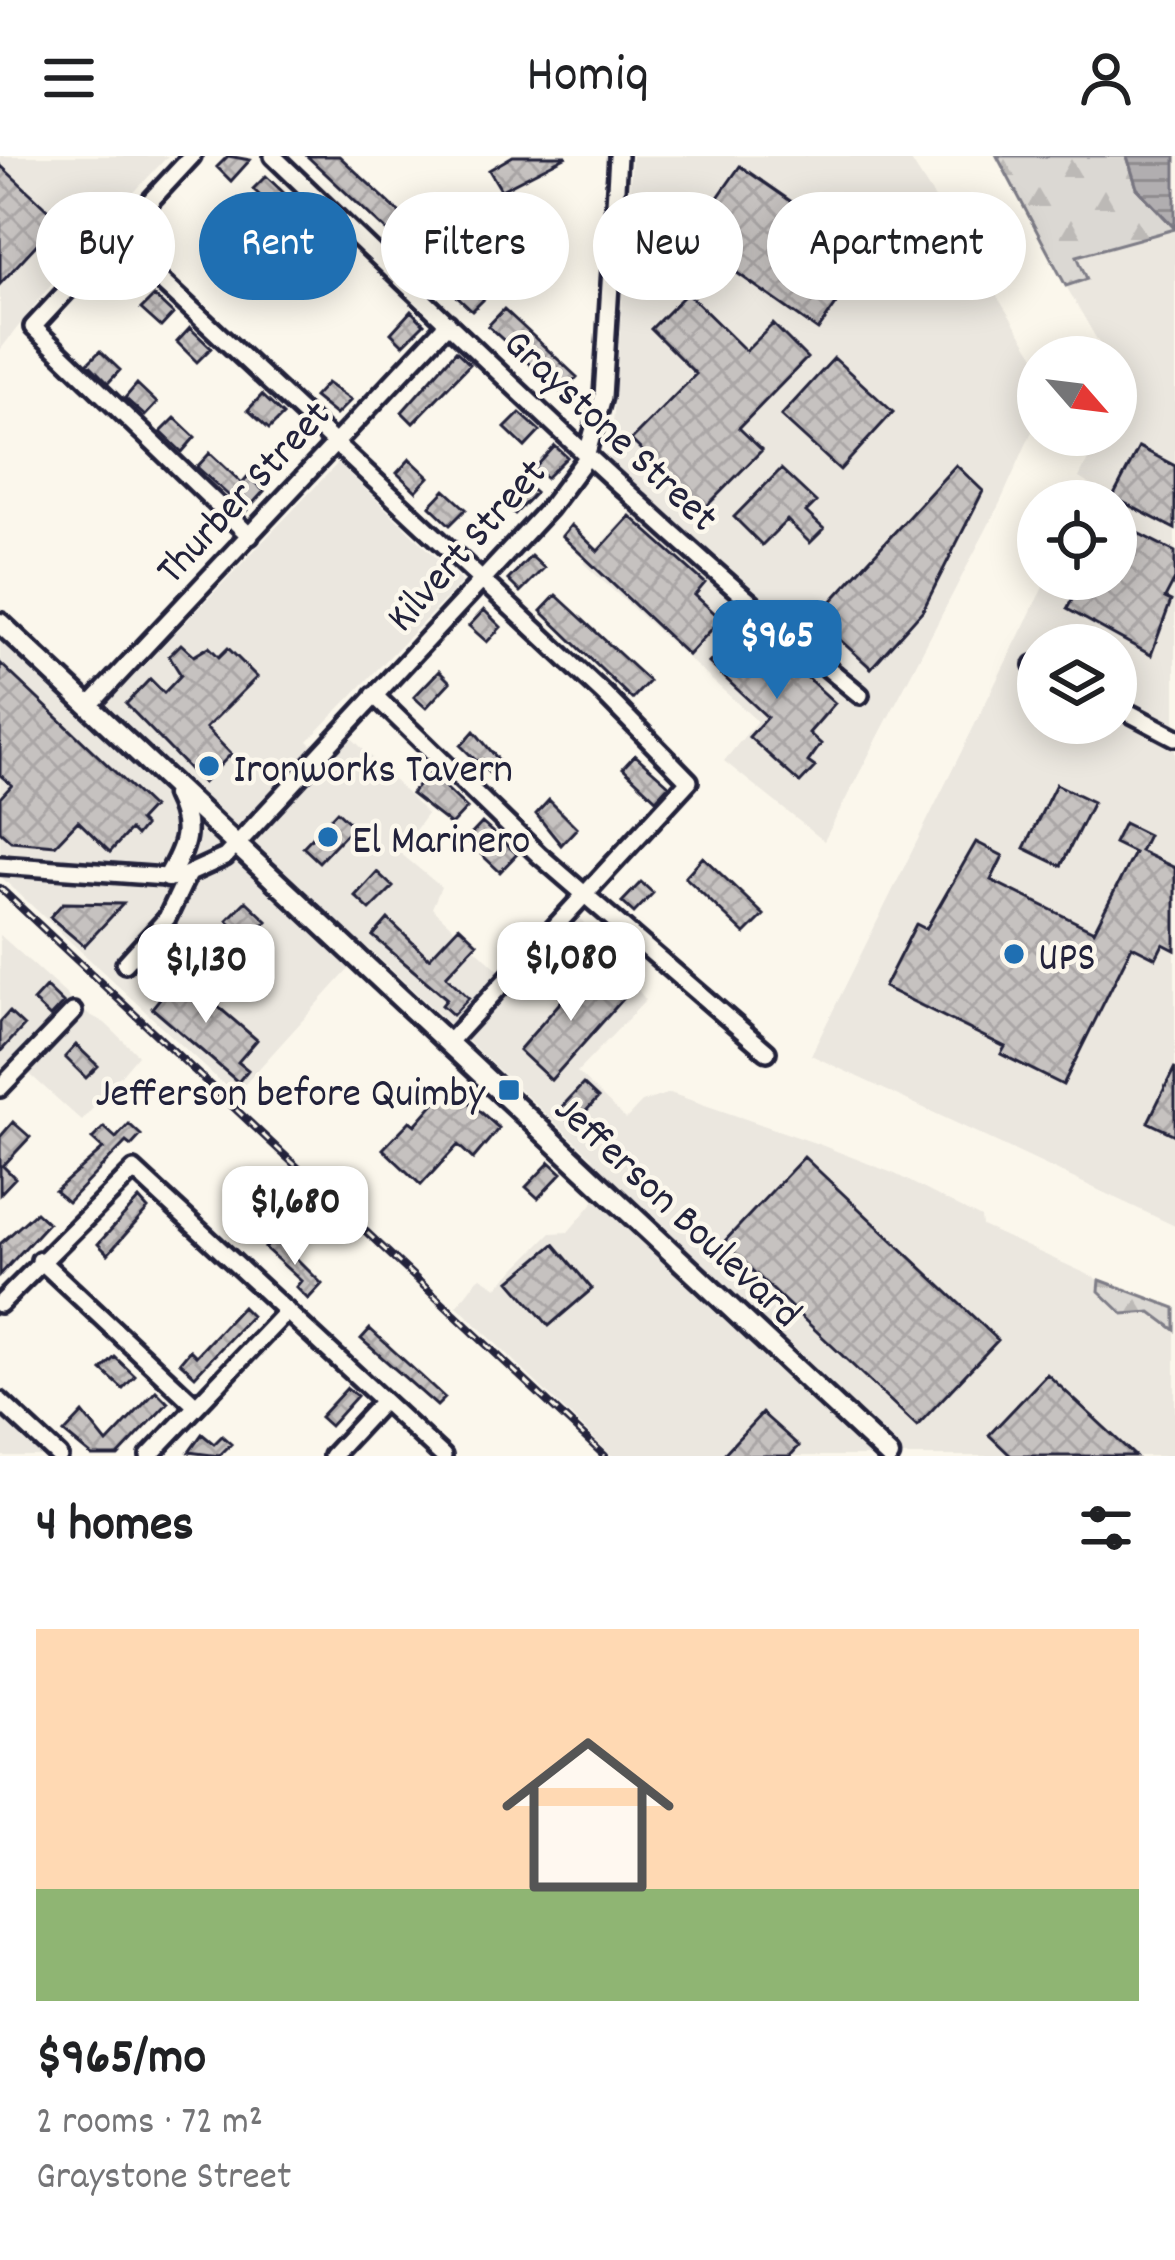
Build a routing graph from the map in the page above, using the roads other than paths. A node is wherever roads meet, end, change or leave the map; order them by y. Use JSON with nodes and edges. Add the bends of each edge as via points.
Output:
{"nodes":[{"id":1,"x":192,"y":156,"type":"edge"},
{"id":2,"x":273,"y":156,"type":"edge"},
{"id":3,"x":618,"y":156,"type":"edge"},
{"id":4,"x":157,"y":192,"type":"edge"},
{"id":5,"x":175,"y":294,"type":"edge"},
{"id":6,"x":57,"y":300,"type":"edge"},
{"id":7,"x":448,"y":323,"type":"junction"},
{"id":8,"x":333,"y":442,"type":"junction"},
{"id":9,"x":587,"y":454,"type":"junction"},
{"id":10,"x":250,"y":536,"type":"junction"},
{"id":11,"x":479,"y":582,"type":"junction"},
{"id":12,"x":0,"y":623,"type":"edge"},
{"id":13,"x":374,"y":695,"type":"junction"},
{"id":14,"x":860,"y":695,"type":"dead end"},
{"id":15,"x":89,"y":706,"type":"junction"},
{"id":16,"x":1137,"y":717,"type":"edge"},
{"id":17,"x":1175,"y":736,"type":"edge"},
{"id":18,"x":171,"y":785,"type":"junction"},
{"id":19,"x":237,"y":847,"type":"junction"},
{"id":20,"x":1,"y":865,"type":"edge"},
{"id":21,"x":178,"y":877,"type":"junction"},
{"id":22,"x":585,"y":896,"type":"junction"},
{"id":23,"x":125,"y":964,"type":"dead end"},
{"id":24,"x":73,"y":1012,"type":"dead end"},
{"id":25,"x":449,"y":1042,"type":"junction"},
{"id":26,"x":767,"y":1052,"type":"dead end"},
{"id":27,"x":0,"y":1088,"type":"edge"},
{"id":28,"x":40,"y":1260,"type":"junction"},
{"id":29,"x":0,"y":1304,"type":"edge"},
{"id":30,"x":287,"y":1311,"type":"junction"},
{"id":31,"x":0,"y":1401,"type":"edge"},
{"id":32,"x":383,"y":1401,"type":"junction"},
{"id":33,"x":196,"y":1406,"type":"junction"},
{"id":34,"x":59,"y":1456,"type":"edge"},
{"id":35,"x":149,"y":1456,"type":"edge"},
{"id":36,"x":332,"y":1456,"type":"edge"},
{"id":37,"x":443,"y":1456,"type":"edge"},
{"id":38,"x":890,"y":1456,"type":"edge"}],
"edges":[{"from":1,"to":4,"type":"street"},
{"from":2,"to":7,"type":"street","name":"Graystone Street"},
{"from":3,"to":9,"type":"street","name":"Kilvert Street","via":[[603,397]]},
{"from":5,"to":8,"type":"street"},
{"from":6,"to":10,"type":"street","via":[[33,327]]},
{"from":7,"to":8,"type":"street","name":"Thurber Street"},
{"from":7,"to":9,"type":"street","name":"Graystone Street"},
{"from":8,"to":10,"type":"street","name":"Thurber Street"},
{"from":8,"to":11,"type":"street"},
{"from":9,"to":11,"type":"street","name":"Kilvert Street"},
{"from":9,"to":14,"type":"street","name":"Graystone Street"},
{"from":10,"to":15,"type":"street","name":"Thurber Street"},
{"from":11,"to":13,"type":"street","name":"Kilvert Street"},
{"from":11,"to":22,"type":"street","via":[[688,781]]},
{"from":12,"to":15,"type":"main road","name":"Jefferson Boulevard"},
{"from":13,"to":19,"type":"street","name":"Kilvert Street"},
{"from":13,"to":22,"type":"street"},
{"from":15,"to":18,"type":"main road","name":"Jefferson Boulevard"},
{"from":16,"to":17,"type":"street"},
{"from":18,"to":19,"type":"main road","name":"Jefferson Boulevard"},
{"from":18,"to":21,"type":"main road","via":[[188,827]]},
{"from":19,"to":21,"type":"street","name":"Kilvert Street"},
{"from":19,"to":25,"type":"main road","name":"Jefferson Boulevard"},
{"from":20,"to":21,"type":"street"},
{"from":21,"to":23,"type":"street","via":[[166,918]]},
{"from":22,"to":25,"type":"street"},
{"from":22,"to":26,"type":"street"},
{"from":24,"to":27,"type":"street"},
{"from":25,"to":38,"type":"main road","name":"Jefferson Boulevard"},
{"from":28,"to":29,"type":"street"},
{"from":28,"to":30,"type":"street","via":[[134,1169]]},
{"from":28,"to":33,"type":"street"},
{"from":30,"to":32,"type":"street"},
{"from":30,"to":33,"type":"street"},
{"from":31,"to":34,"type":"street"},
{"from":32,"to":36,"type":"street"},
{"from":32,"to":37,"type":"street"},
{"from":33,"to":35,"type":"street"}]}
